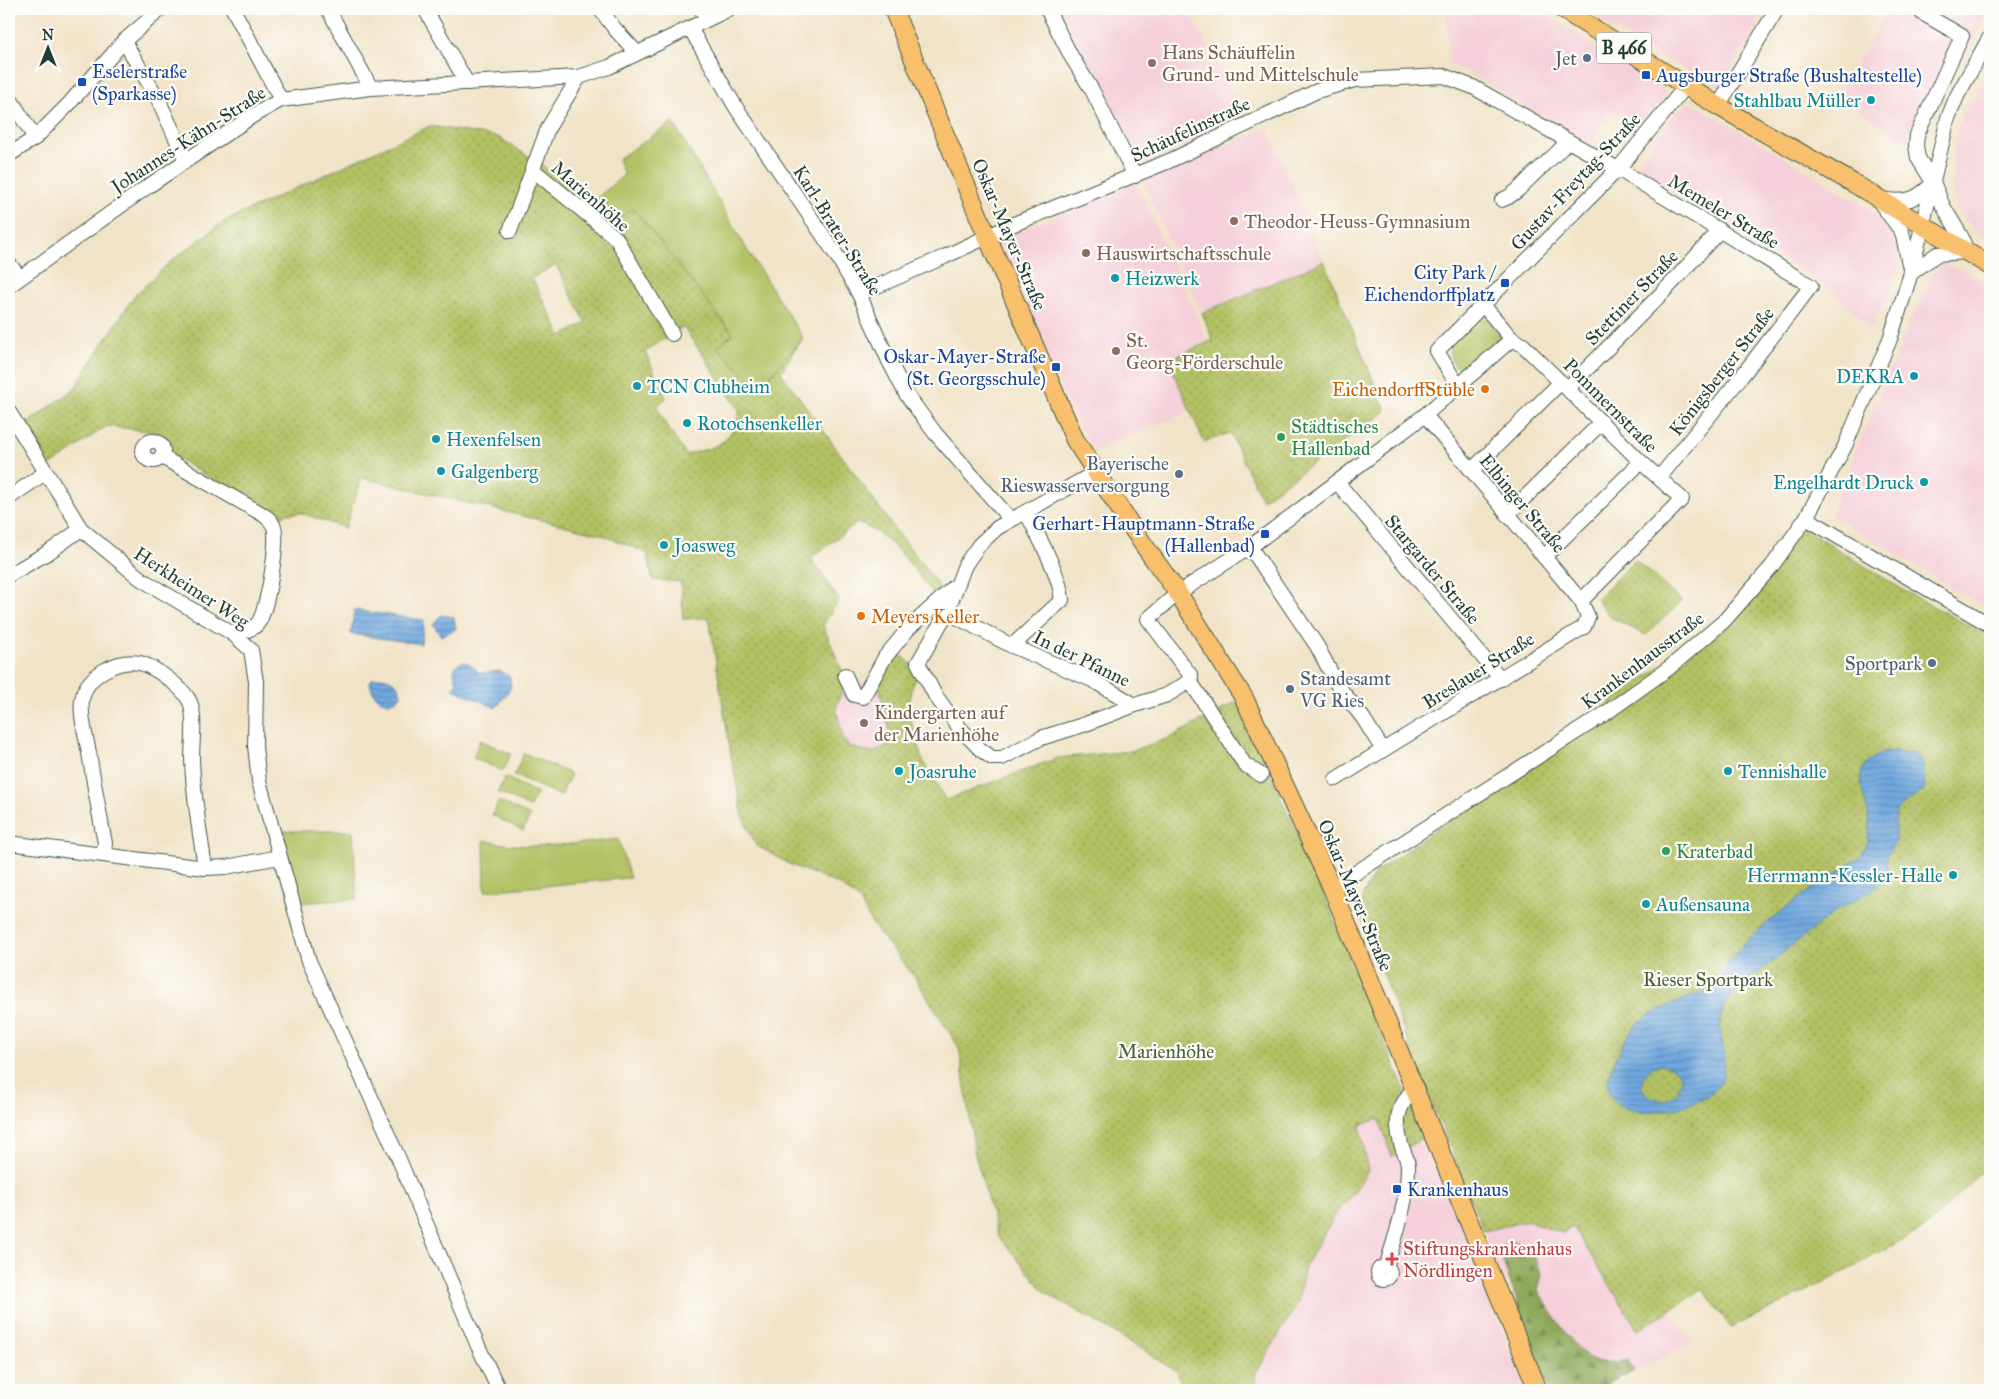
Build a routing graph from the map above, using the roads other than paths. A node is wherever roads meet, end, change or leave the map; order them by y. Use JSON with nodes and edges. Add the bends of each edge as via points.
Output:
{"nodes":[{"id":1,"x":161,"y":9,"type":"edge"},
{"id":2,"x":233,"y":9,"type":"edge"},
{"id":3,"x":328,"y":9,"type":"edge"},
{"id":4,"x":425,"y":9,"type":"edge"},
{"id":5,"x":600,"y":9,"type":"edge"},
{"id":6,"x":729,"y":9,"type":"edge"},
{"id":7,"x":893,"y":9,"type":"edge"},
{"id":8,"x":1047,"y":9,"type":"edge"},
{"id":9,"x":1562,"y":9,"type":"edge"},
{"id":10,"x":1777,"y":9,"type":"edge"},
{"id":11,"x":1922,"y":13,"type":"dead end"},
{"id":12,"x":704,"y":14,"type":"edge"},
{"id":13,"x":690,"y":28,"type":"junction"},
{"id":14,"x":1990,"y":37,"type":"edge"},
{"id":15,"x":124,"y":41,"type":"junction"},
{"id":16,"x":637,"y":54,"type":"junction"},
{"id":17,"x":585,"y":76,"type":"junction"},
{"id":18,"x":467,"y":83,"type":"junction"},
{"id":19,"x":1686,"y":86,"type":"junction"},
{"id":20,"x":371,"y":88,"type":"junction"},
{"id":21,"x":9,"y":97,"type":"edge"},
{"id":22,"x":281,"y":100,"type":"junction"},
{"id":23,"x":1718,"y":106,"type":"junction"},
{"id":24,"x":35,"y":138,"type":"junction"},
{"id":25,"x":1568,"y":141,"type":"junction"},
{"id":26,"x":9,"y":156,"type":"edge"},
{"id":27,"x":186,"y":160,"type":"junction"},
{"id":28,"x":532,"y":169,"type":"junction"},
{"id":29,"x":1618,"y":169,"type":"junction"},
{"id":30,"x":1135,"y":176,"type":"junction"},
{"id":31,"x":1933,"y":182,"type":"junction"},
{"id":32,"x":1877,"y":198,"type":"junction"},
{"id":33,"x":1502,"y":200,"type":"dead end"},
{"id":34,"x":1922,"y":226,"type":"junction"},
{"id":35,"x":510,"y":230,"type":"dead end"},
{"id":36,"x":1720,"y":230,"type":"junction"},
{"id":37,"x":986,"y":236,"type":"junction"},
{"id":38,"x":1967,"y":252,"type":"junction"},
{"id":39,"x":9,"y":264,"type":"edge"},
{"id":40,"x":1990,"y":266,"type":"edge"},
{"id":41,"x":1912,"y":273,"type":"junction"},
{"id":42,"x":14,"y":282,"type":"edge"},
{"id":43,"x":1811,"y":286,"type":"joint"},
{"id":44,"x":859,"y":294,"type":"junction"},
{"id":45,"x":1486,"y":302,"type":"junction"},
{"id":46,"x":672,"y":334,"type":"dead end"},
{"id":47,"x":1512,"y":339,"type":"junction"},
{"id":48,"x":1565,"y":385,"type":"junction"},
{"id":49,"x":1458,"y":386,"type":"junction"},
{"id":50,"x":1425,"y":415,"type":"junction"},
{"id":51,"x":10,"y":418,"type":"edge"},
{"id":52,"x":1602,"y":422,"type":"junction"},
{"id":53,"x":162,"y":457,"type":"dead end"},
{"id":54,"x":1641,"y":462,"type":"junction"},
{"id":55,"x":1472,"y":470,"type":"junction"},
{"id":56,"x":46,"y":472,"type":"junction"},
{"id":57,"x":1096,"y":472,"type":"junction"},
{"id":58,"x":1659,"y":478,"type":"junction"},
{"id":59,"x":1337,"y":482,"type":"junction"},
{"id":60,"x":9,"y":498,"type":"edge"},
{"id":61,"x":1026,"y":512,"type":"junction"},
{"id":62,"x":1507,"y":515,"type":"junction"},
{"id":63,"x":1806,"y":518,"type":"junction"},
{"id":64,"x":1011,"y":520,"type":"junction"},
{"id":65,"x":81,"y":529,"type":"junction"},
{"id":66,"x":1250,"y":547,"type":"junction"},
{"id":67,"x":1544,"y":557,"type":"junction"},
{"id":68,"x":9,"y":575,"type":"edge"},
{"id":69,"x":958,"y":583,"type":"junction"},
{"id":70,"x":1178,"y":593,"type":"junction"},
{"id":71,"x":1581,"y":601,"type":"junction"},
{"id":72,"x":947,"y":612,"type":"junction"},
{"id":73,"x":1588,"y":617,"type":"joint"},
{"id":74,"x":1990,"y":625,"type":"edge"},
{"id":75,"x":233,"y":634,"type":"junction"},
{"id":76,"x":1012,"y":646,"type":"junction"},
{"id":77,"x":845,"y":675,"type":"dead end"},
{"id":78,"x":1501,"y":679,"type":"junction"},
{"id":79,"x":1190,"y":681,"type":"junction"},
{"id":80,"x":1135,"y":705,"type":"junction"},
{"id":81,"x":1383,"y":750,"type":"junction"},
{"id":82,"x":1261,"y":775,"type":"dead end"},
{"id":83,"x":1336,"y":779,"type":"dead end"},
{"id":84,"x":9,"y":843,"type":"edge"},
{"id":85,"x":104,"y":855,"type":"junction"},
{"id":86,"x":279,"y":857,"type":"junction"},
{"id":87,"x":205,"y":868,"type":"junction"},
{"id":88,"x":1332,"y":888,"type":"junction"},
{"id":89,"x":1414,"y":1088,"type":"junction"},
{"id":90,"x":1386,"y":1267,"type":"dead end"},
{"id":91,"x":499,"y":1390,"type":"edge"},
{"id":92,"x":1538,"y":1390,"type":"edge"}],
"edges":[{"from":1,"to":15,"type":"street"},
{"from":2,"to":22,"type":"street"},
{"from":3,"to":20,"type":"street"},
{"from":4,"to":18,"type":"street"},
{"from":5,"to":16,"type":"street"},
{"from":6,"to":12,"type":"street"},
{"from":7,"to":37,"type":"main road","name":"Oskar-Mayer-Straße"},
{"from":8,"to":30,"type":"street"},
{"from":9,"to":19,"type":"main road","number":"B 466"},
{"from":10,"to":23,"type":"street"},
{"from":11,"to":31,"type":"street","via":[[1962,36],[1916,140],[1918,158]]},
{"from":12,"to":13,"type":"street"},
{"from":13,"to":16,"type":"street"},
{"from":13,"to":44,"type":"street","name":"Karl-Brater-Straße","via":[[735,106],[837,256]]},
{"from":14,"to":31,"type":"street","name":"Krankenhausstraße","via":[[1952,106]]},
{"from":15,"to":24,"type":"street"},
{"from":15,"to":27,"type":"street","via":[[158,98]]},
{"from":16,"to":17,"type":"street"},
{"from":17,"to":18,"type":"street","name":"Johannes-Kähn-Straße"},
{"from":17,"to":28,"type":"street","via":[[548,128]]},
{"from":18,"to":20,"type":"street","name":"Johannes-Kähn-Straße"},
{"from":19,"to":23,"type":"main road","number":"B 466"},
{"from":19,"to":29,"type":"street","name":"Gustav-Freytag-Straße"},
{"from":20,"to":22,"type":"street","name":"Johannes-Kähn-Straße"},
{"from":21,"to":24,"type":"street"},
{"from":22,"to":27,"type":"street","name":"Johannes-Kähn-Straße"},
{"from":23,"to":32,"type":"main road","number":"B 466"},
{"from":24,"to":26,"type":"street"},
{"from":25,"to":29,"type":"street","name":"Schäufelinstraße"},
{"from":25,"to":30,"type":"street","name":"Schäufelinstraße","via":[[1473,87],[1451,78],[1354,80],[1312,93]]},
{"from":25,"to":33,"type":"street","via":[[1510,197]]},
{"from":27,"to":42,"type":"street","name":"Johannes-Kähn-Straße"},
{"from":28,"to":35,"type":"street","name":"Marienhöhe"},
{"from":28,"to":46,"type":"street","name":"Marienhöhe","via":[[616,238]]},
{"from":29,"to":36,"type":"street","name":"Memeler Straße"},
{"from":29,"to":45,"type":"street","name":"Gustav-Freytag-Straße"},
{"from":30,"to":37,"type":"street","name":"Schäufelinstraße"},
{"from":31,"to":32,"type":"street","via":[[1916,198],[1902,201]]},
{"from":31,"to":34,"type":"street","name":"Krankenhausstraße"},
{"from":31,"to":38,"type":"street"},
{"from":32,"to":34,"type":"main road","number":"B 466"},
{"from":32,"to":41,"type":"street","via":[[1902,232]]},
{"from":34,"to":38,"type":"main road","number":"B 466"},
{"from":34,"to":41,"type":"street","name":"Krankenhausstraße"},
{"from":36,"to":43,"type":"street","name":"Memeler Straße"},
{"from":36,"to":48,"type":"street","name":"Stettiner Straße","via":[[1670,284]]},
{"from":37,"to":44,"type":"street","name":"Schäufelinstraße","via":[[944,258]]},
{"from":37,"to":57,"type":"main road","name":"Oskar-Mayer-Straße","via":[[1075,440]]},
{"from":38,"to":40,"type":"main road","number":"B 466"},
{"from":38,"to":41,"type":"street","via":[[1937,254]]},
{"from":39,"to":42,"type":"street"},
{"from":41,"to":63,"type":"street","name":"Krankenhausstraße","via":[[1890,339],[1845,446]]},
{"from":43,"to":58,"type":"street","name":"Königsberger Straße"},
{"from":44,"to":64,"type":"street","name":"Karl-Brater-Straße","via":[[906,394],[934,433]]},
{"from":45,"to":47,"type":"street","name":"Pommernstraße"},
{"from":45,"to":49,"type":"street","name":"Gustav-Freytag-Straße","via":[[1437,350]]},
{"from":47,"to":48,"type":"street","name":"Pommernstraße","via":[[1523,345]]},
{"from":47,"to":49,"type":"street"},
{"from":48,"to":52,"type":"street","name":"Pommernstraße"},
{"from":48,"to":55,"type":"street","name":"Stettiner Straße"},
{"from":49,"to":50,"type":"street"},
{"from":50,"to":55,"type":"street","name":"Elbinger Straße"},
{"from":50,"to":59,"type":"street"},
{"from":51,"to":56,"type":"street","name":"Herkheimer Weg"},
{"from":52,"to":54,"type":"street","name":"Pommernstraße"},
{"from":52,"to":62,"type":"street"},
{"from":53,"to":75,"type":"street","via":[[257,511],[274,528],[273,560],[263,612],[257,624]]},
{"from":54,"to":58,"type":"street","name":"Pommernstraße"},
{"from":54,"to":67,"type":"street"},
{"from":55,"to":62,"type":"street","name":"Elbinger Straße"},
{"from":56,"to":60,"type":"street"},
{"from":56,"to":65,"type":"street","name":"Herkheimer Weg"},
{"from":57,"to":61,"type":"street","name":"In der Pfanne"},
{"from":57,"to":70,"type":"main road","name":"Oskar-Mayer-Straße"},
{"from":58,"to":71,"type":"street","name":"Pommernstraße","via":[[1682,498]]},
{"from":59,"to":66,"type":"street"},
{"from":59,"to":78,"type":"street","name":"Stargarder Straße"},
{"from":61,"to":64,"type":"street","name":"In der Pfanne"},
{"from":61,"to":76,"type":"street","name":"In der Pfanne","via":[[1048,558],[1062,600]]},
{"from":62,"to":67,"type":"street","name":"Elbinger Straße"},
{"from":63,"to":74,"type":"street"},
{"from":63,"to":88,"type":"street","name":"Krankenhausstraße","via":[[1772,566],[1724,621],[1668,668],[1606,713]]},
{"from":64,"to":69,"type":"street","name":"In der Pfanne","via":[[979,545],[965,565]]},
{"from":65,"to":68,"type":"street"},
{"from":65,"to":75,"type":"street","name":"Herkheimer Weg","via":[[141,579]]},
{"from":66,"to":70,"type":"street"},
{"from":66,"to":81,"type":"street","via":[[1317,646],[1338,686]]},
{"from":67,"to":71,"type":"street","name":"Elbinger Straße"},
{"from":69,"to":72,"type":"street","name":"In der Pfanne"},
{"from":69,"to":77,"type":"street","via":[[909,628],[885,657],[863,698],[854,695]]},
{"from":70,"to":79,"type":"street","via":[[1148,619],[1191,676]]},
{"from":70,"to":88,"type":"main road","name":"Oskar-Mayer-Straße","via":[[1244,698]]},
{"from":71,"to":73,"type":"street","name":"Elbinger Straße"},
{"from":72,"to":76,"type":"street","name":"In der Pfanne"},
{"from":72,"to":80,"type":"street","name":"In der Pfanne","via":[[918,664],[934,695],[958,726],[992,758],[1002,758],[1041,738],[1083,726]]},
{"from":73,"to":78,"type":"street","name":"Breslauer Straße","via":[[1584,627]]},
{"from":75,"to":86,"type":"street","name":"Herkheimer Weg","via":[[251,650],[256,682],[255,746],[263,798]]},
{"from":76,"to":80,"type":"street","name":"In der Pfanne","via":[[1092,680]]},
{"from":78,"to":81,"type":"street","name":"Breslauer Straße"},
{"from":79,"to":80,"type":"street","name":"In der Pfanne","via":[[1167,695]]},
{"from":79,"to":82,"type":"street","via":[[1245,765]]},
{"from":81,"to":83,"type":"street","name":"Breslauer Straße"},
{"from":84,"to":85,"type":"street"},
{"from":85,"to":87,"type":"street"},
{"from":85,"to":87,"type":"street","via":[[105,843],[82,701],[84,692],[95,678],[130,661],[144,664],[177,685],[192,705],[192,760]]},
{"from":86,"to":87,"type":"street"},
{"from":86,"to":91,"type":"street","name":"Herkheimer Weg","via":[[316,981],[398,1156]]},
{"from":88,"to":89,"type":"main road","name":"Oskar-Mayer-Straße"},
{"from":89,"to":90,"type":"street","via":[[1398,1113],[1400,1142],[1408,1164],[1405,1198]]},
{"from":89,"to":92,"type":"main road","name":"Oskar-Mayer-Straße"}]}
